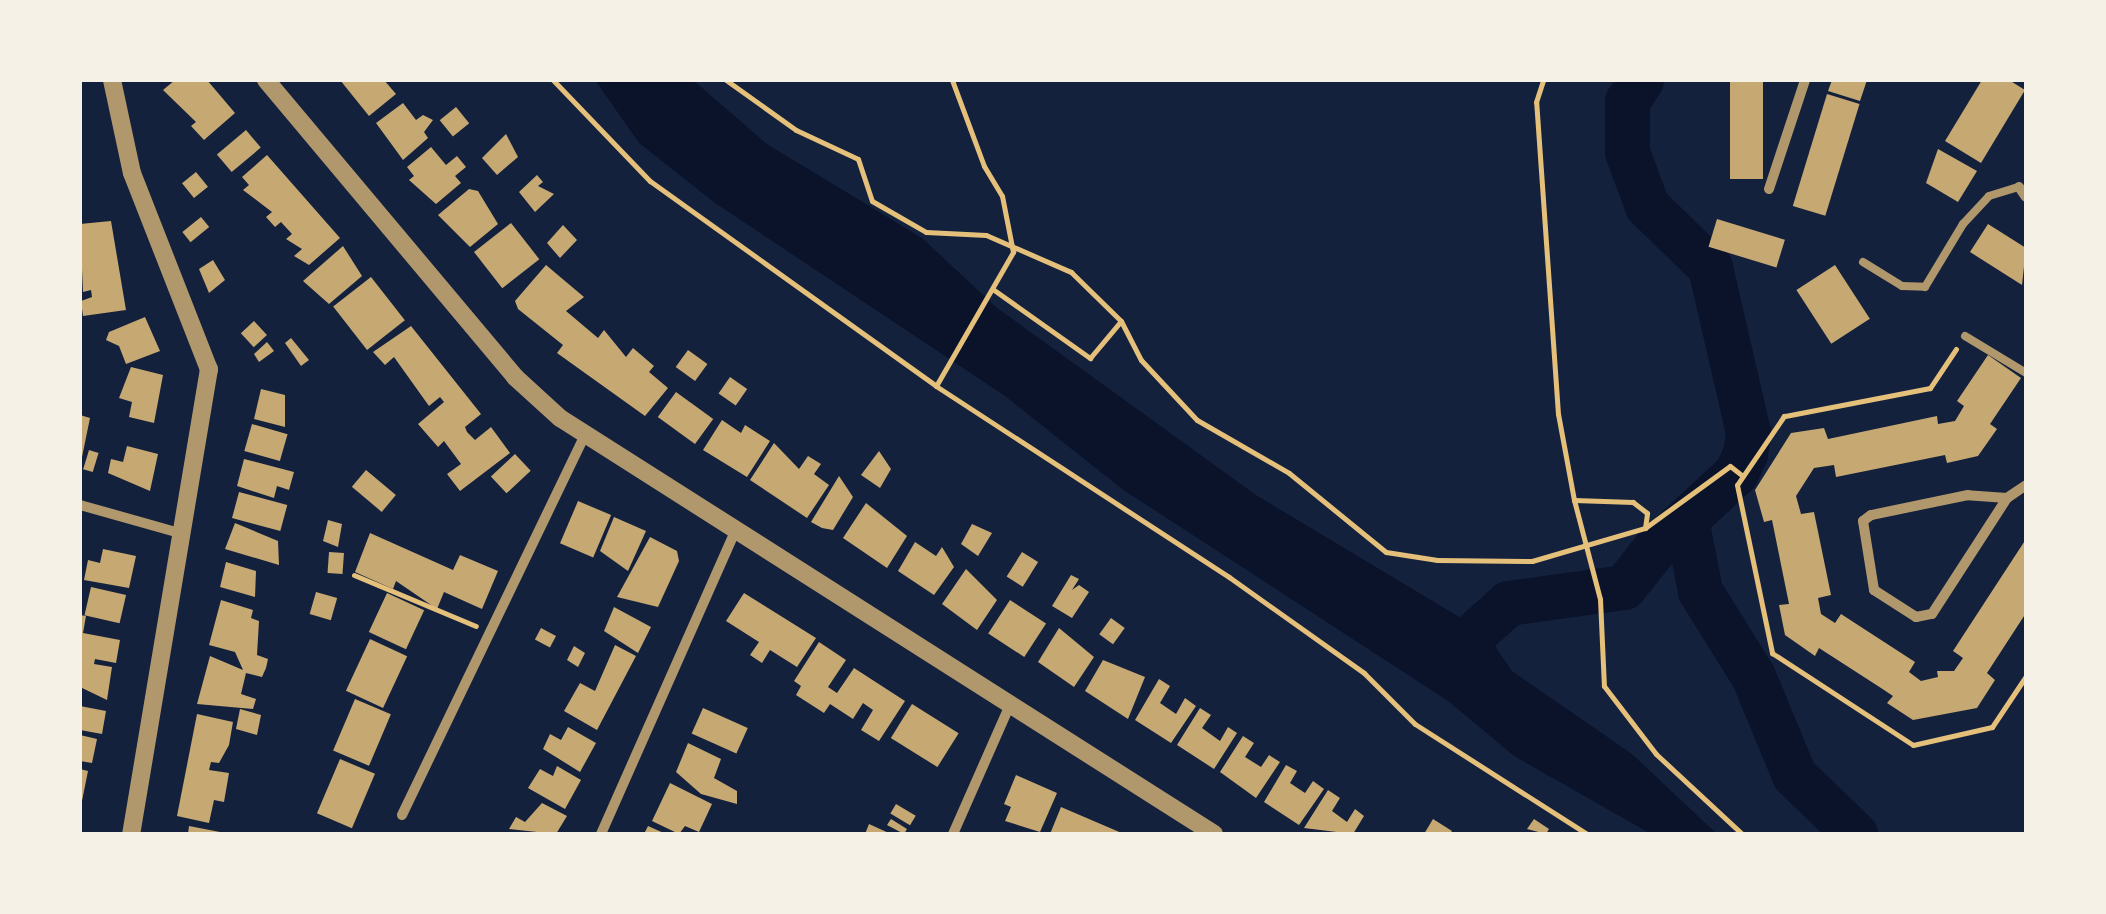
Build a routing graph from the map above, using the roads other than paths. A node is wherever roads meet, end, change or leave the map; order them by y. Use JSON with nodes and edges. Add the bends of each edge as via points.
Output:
{"nodes":[{"id":1,"x":112,"y":80,"type":"edge"},
{"id":2,"x":266,"y":80,"type":"edge"},
{"id":3,"x":1804,"y":80,"type":"edge"},
{"id":4,"x":1769,"y":189,"type":"dead end"},
{"id":5,"x":2022,"y":192,"type":"edge"},
{"id":6,"x":1862,"y":262,"type":"dead end"},
{"id":7,"x":1964,"y":336,"type":"dead end"},
{"id":8,"x":2026,"y":373,"type":"edge"},
{"id":9,"x":584,"y":436,"type":"junction"},
{"id":10,"x":2026,"y":484,"type":"edge"},
{"id":11,"x":2007,"y":498,"type":"junction"},
{"id":12,"x":80,"y":505,"type":"edge"},
{"id":13,"x":735,"y":531,"type":"junction"},
{"id":14,"x":183,"y":534,"type":"junction"},
{"id":15,"x":1010,"y":705,"type":"junction"},
{"id":16,"x":402,"y":815,"type":"dead end"},
{"id":17,"x":131,"y":834,"type":"edge"},
{"id":18,"x":601,"y":834,"type":"edge"},
{"id":19,"x":953,"y":834,"type":"edge"},
{"id":20,"x":1214,"y":834,"type":"edge"}],
"edges":[{"from":1,"to":14,"type":"street","via":[[132,173],[209,370]]},
{"from":2,"to":9,"type":"street","via":[[515,377]]},
{"from":3,"to":4,"type":"street"},
{"from":5,"to":6,"type":"lane","via":[[1989,196],[1963,224],[1925,288],[1902,286]]},
{"from":7,"to":8,"type":"lane"},
{"from":9,"to":13,"type":"street"},
{"from":9,"to":16,"type":"street"},
{"from":10,"to":11,"type":"street"},
{"from":11,"to":11,"type":"street","via":[[1968,495],[1871,514],[1864,522],[1874,590],[1916,618],[1932,614]]},
{"from":12,"to":14,"type":"street"},
{"from":13,"to":15,"type":"street"},
{"from":13,"to":18,"type":"street"},
{"from":14,"to":17,"type":"street"},
{"from":15,"to":19,"type":"street"},
{"from":15,"to":20,"type":"street"}]}
